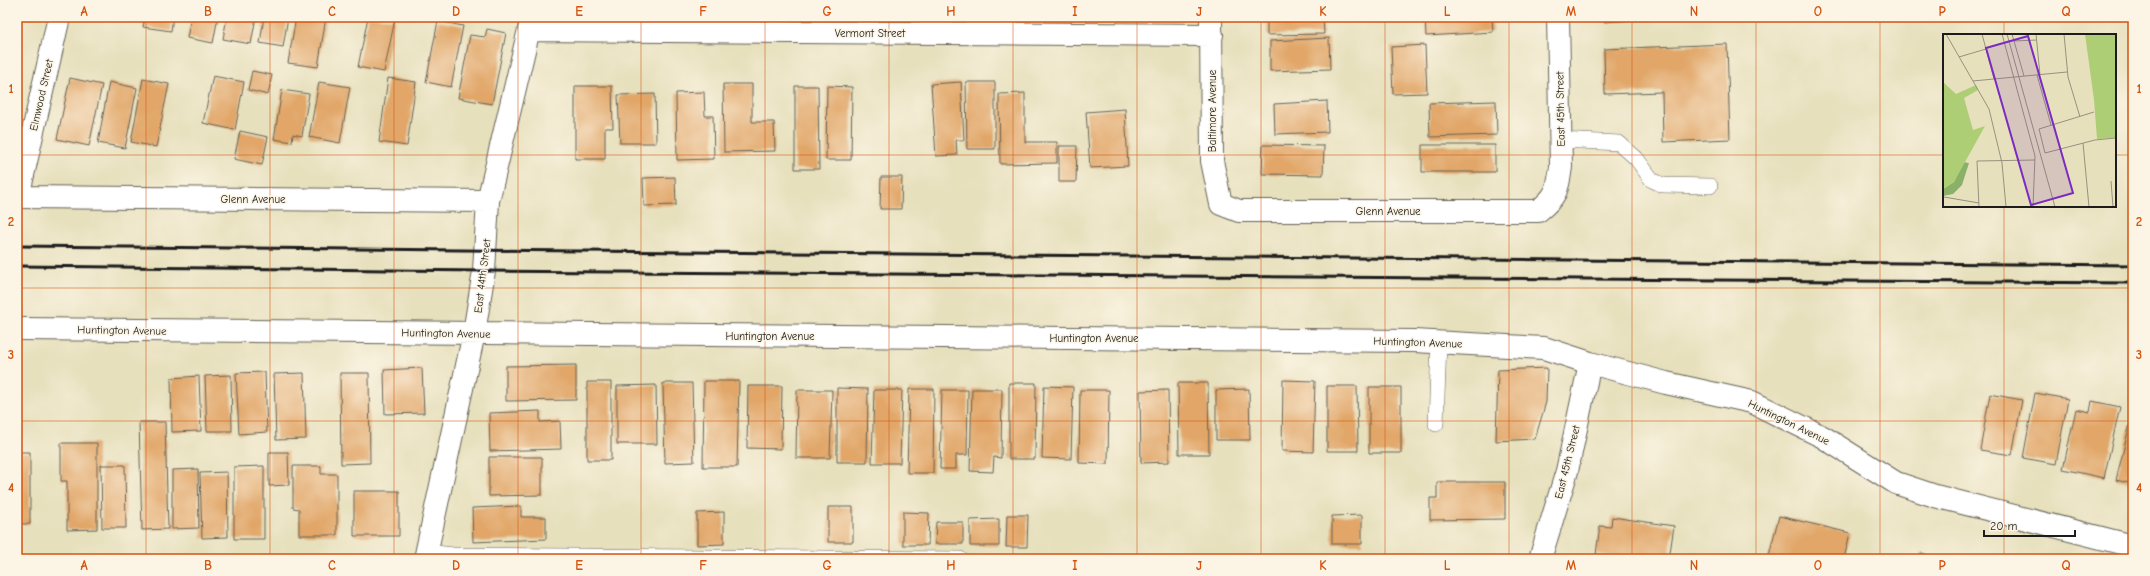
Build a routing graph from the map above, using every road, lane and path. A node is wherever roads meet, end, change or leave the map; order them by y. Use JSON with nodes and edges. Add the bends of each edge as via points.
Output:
{"nodes":[{"id":1,"x":59,"y":17,"type":"edge"},
{"id":2,"x":1558,"y":17,"type":"edge"},
{"id":3,"x":530,"y":24,"type":"edge"},
{"id":4,"x":1211,"y":26,"type":"edge"},
{"id":5,"x":1560,"y":140,"type":"junction"},
{"id":6,"x":1710,"y":186,"type":"dead end"},
{"id":7,"x":18,"y":197,"type":"edge"},
{"id":8,"x":1552,"y":200,"type":"joint"},
{"id":9,"x":488,"y":201,"type":"junction"},
{"id":10,"x":1221,"y":204,"type":"joint"},
{"id":11,"x":17,"y":329,"type":"edge"},
{"id":12,"x":474,"y":333,"type":"junction"},
{"id":13,"x":1439,"y":342,"type":"junction"},
{"id":14,"x":1590,"y":363,"type":"junction"},
{"id":15,"x":1436,"y":424,"type":"dead end"},
{"id":16,"x":2133,"y":546,"type":"edge"},
{"id":17,"x":426,"y":555,"type":"edge"},
{"id":18,"x":960,"y":559,"type":"edge"},
{"id":19,"x":1540,"y":559,"type":"edge"}],
"edges":[{"from":1,"to":7,"type":"street","name":"Elmwood Street"},
{"from":2,"to":5,"type":"street","name":"East 45th Street"},
{"from":3,"to":4,"type":"street","name":"Vermont Street"},
{"from":3,"to":9,"type":"street","name":"East 44th Street"},
{"from":4,"to":10,"type":"street","name":"Baltimore Avenue","via":[[1212,161]]},
{"from":5,"to":6,"type":"lane","via":[[1619,143],[1636,158],[1652,180],[1663,185]]},
{"from":5,"to":8,"type":"street","name":"East 45th Street","via":[[1559,186]]},
{"from":7,"to":9,"type":"street","name":"Glenn Avenue"},
{"from":8,"to":10,"type":"street","name":"Glenn Avenue","via":[[1538,211],[1239,210]]},
{"from":9,"to":12,"type":"street","name":"East 44th Street","via":[[485,256]]},
{"from":11,"to":12,"type":"street","name":"Huntington Avenue"},
{"from":12,"to":13,"type":"street","name":"Huntington Avenue"},
{"from":12,"to":17,"type":"street","name":"East 44th Street"},
{"from":13,"to":14,"type":"street","name":"Huntington Avenue","via":[[1544,348]]},
{"from":13,"to":15,"type":"lane"},
{"from":14,"to":16,"type":"street","name":"Huntington Avenue","via":[[1752,402],[1823,437],[1896,482],[1935,496]]},
{"from":14,"to":19,"type":"street","name":"East 45th Street","via":[[1567,471]]},
{"from":17,"to":18,"type":"lane"}]}
